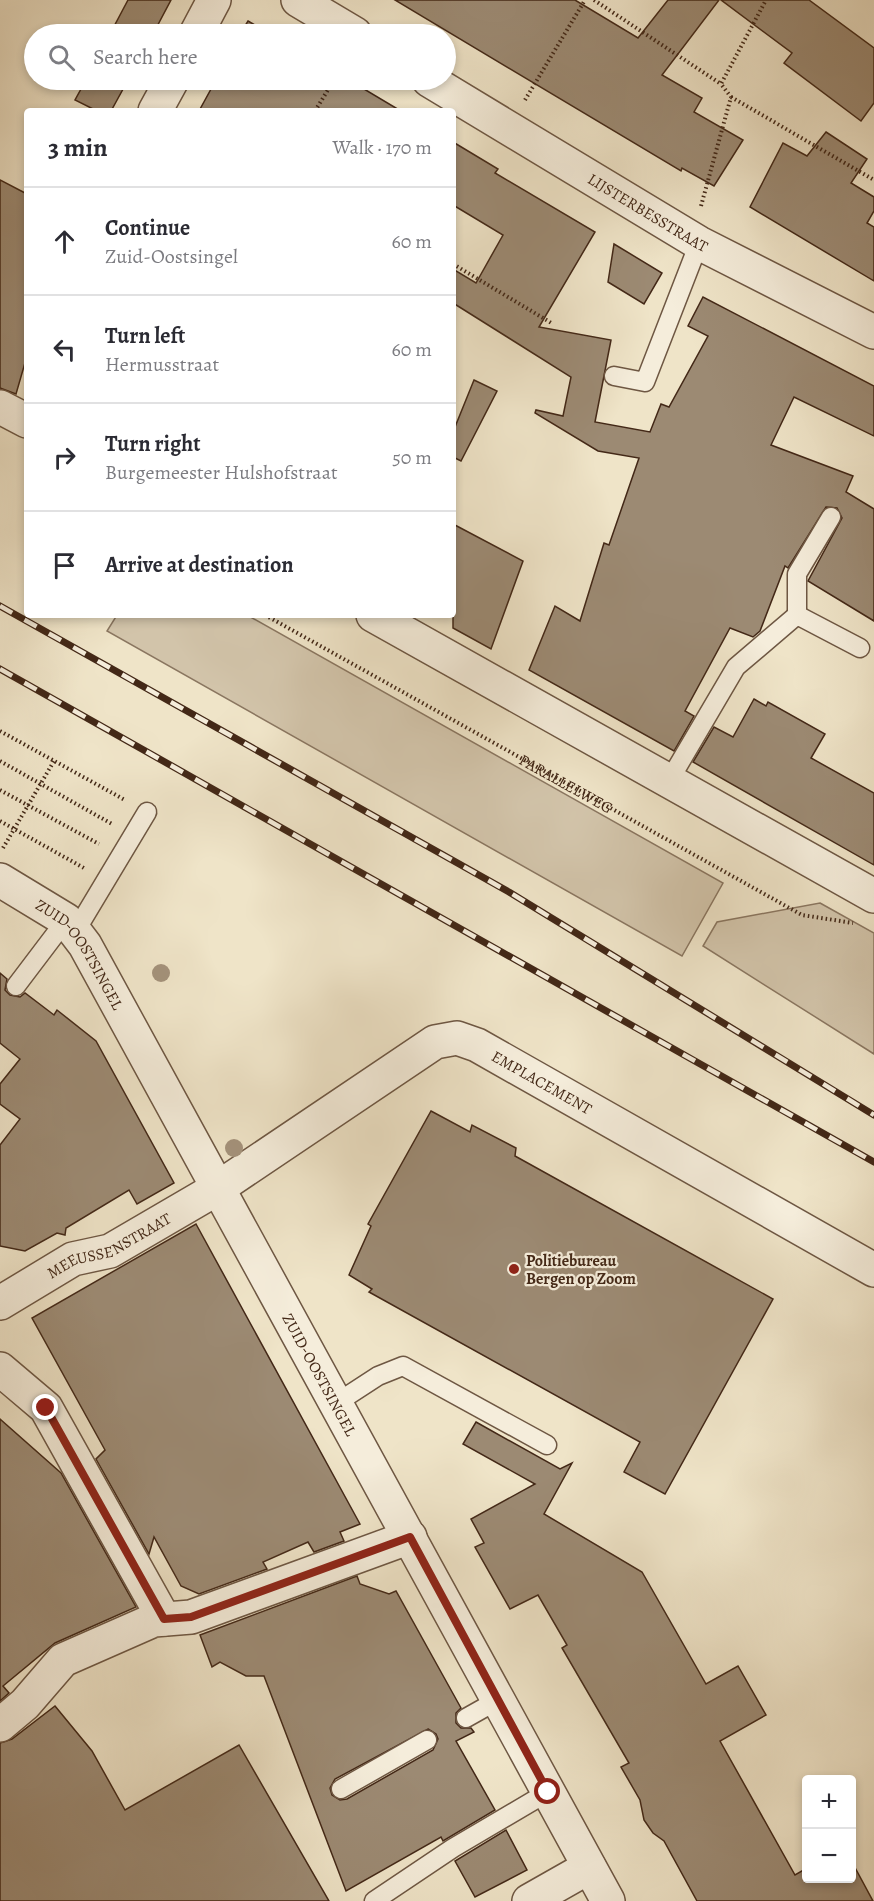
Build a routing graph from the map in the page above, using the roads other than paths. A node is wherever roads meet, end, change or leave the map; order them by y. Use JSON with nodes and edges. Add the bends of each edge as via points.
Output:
{"nodes":[{"id":1,"x":214,"y":0,"type":"edge"},
{"id":2,"x":298,"y":0,"type":"edge"},
{"id":3,"x":201,"y":24,"type":"edge"},
{"id":4,"x":338,"y":24,"type":"edge"},
{"id":5,"x":167,"y":90,"type":"edge"},
{"id":6,"x":446,"y":90,"type":"edge"},
{"id":7,"x":157,"y":108,"type":"edge"},
{"id":8,"x":695,"y":240,"type":"junction"},
{"id":9,"x":874,"y":332,"type":"edge"},
{"id":10,"x":614,"y":376,"type":"dead end"},
{"id":11,"x":0,"y":407,"type":"edge"},
{"id":12,"x":24,"y":419,"type":"edge"},
{"id":13,"x":831,"y":517,"type":"dead end"},
{"id":14,"x":797,"y":615,"type":"junction"},
{"id":15,"x":378,"y":618,"type":"edge"},
{"id":16,"x":860,"y":648,"type":"dead end"},
{"id":17,"x":669,"y":781,"type":"junction"},
{"id":18,"x":147,"y":812,"type":"road end"},
{"id":19,"x":0,"y":880,"type":"edge"},
{"id":20,"x":874,"y":896,"type":"edge"},
{"id":21,"x":70,"y":926,"type":"junction"},
{"id":22,"x":16,"y":986,"type":"dead end"},
{"id":23,"x":218,"y":1188,"type":"junction"},
{"id":24,"x":874,"y":1270,"type":"edge"},
{"id":25,"x":0,"y":1303,"type":"edge"},
{"id":26,"x":0,"y":1370,"type":"edge"},
{"id":27,"x":335,"y":1404,"type":"junction"},
{"id":28,"x":546,"y":1445,"type":"dead end"},
{"id":29,"x":410,"y":1537,"type":"junction"},
{"id":30,"x":164,"y":1619,"type":"junction"},
{"id":31,"x":498,"y":1700,"type":"junction"},
{"id":32,"x":466,"y":1718,"type":"dead end"},
{"id":33,"x":0,"y":1725,"type":"edge"},
{"id":34,"x":427,"y":1740,"type":"dead end"},
{"id":35,"x":341,"y":1789,"type":"dead end"},
{"id":36,"x":548,"y":1792,"type":"junction"},
{"id":37,"x":589,"y":1867,"type":"junction"},
{"id":38,"x":374,"y":1901,"type":"edge"},
{"id":39,"x":529,"y":1901,"type":"edge"},
{"id":40,"x":608,"y":1901,"type":"edge"}],
"edges":[{"from":1,"to":3,"type":"street"},
{"from":2,"to":4,"type":"street"},
{"from":5,"to":7,"type":"street"},
{"from":6,"to":8,"type":"street","name":"LIJSTERBESSTRAAT"},
{"from":8,"to":9,"type":"street","name":"LIJSTERBESSTRAAT"},
{"from":8,"to":10,"type":"lane","via":[[645,382]]},
{"from":11,"to":12,"type":"street"},
{"from":13,"to":14,"type":"lane","via":[[797,574]]},
{"from":14,"to":16,"type":"lane"},
{"from":14,"to":17,"type":"lane","via":[[736,667]]},
{"from":15,"to":17,"type":"street"},
{"from":17,"to":20,"type":"street"},
{"from":18,"to":21,"type":"lane","via":[[106,880]]},
{"from":19,"to":21,"type":"street","name":"ZUID-OOSTSINGEL"},
{"from":21,"to":22,"type":"lane"},
{"from":21,"to":23,"type":"street","name":"ZUID-OOSTSINGEL","via":[[85,945]]},
{"from":23,"to":24,"type":"street","name":"EMPLACEMENT","via":[[435,1042],[457,1038],[477,1045]]},
{"from":23,"to":25,"type":"street","name":"MEEUSSENSTRAAT","via":[[110,1251],[73,1259]]},
{"from":23,"to":27,"type":"street","name":"ZUID-OOSTSINGEL"},
{"from":26,"to":30,"type":"street","via":[[46,1408]]},
{"from":27,"to":28,"type":"lane","via":[[378,1376],[403,1366]]},
{"from":27,"to":29,"type":"street","name":"ZUID-OOSTSINGEL"},
{"from":29,"to":30,"type":"street","via":[[191,1617]]},
{"from":29,"to":31,"type":"street","name":"ZUID-OOSTSINGEL"},
{"from":30,"to":33,"type":"street","via":[[63,1660],[25,1704]]},
{"from":31,"to":32,"type":"lane"},
{"from":31,"to":36,"type":"street","name":"ZUID-OOSTSINGEL"},
{"from":34,"to":35,"type":"lane"},
{"from":36,"to":37,"type":"street","name":"ZUID-OOSTSINGEL"},
{"from":36,"to":38,"type":"lane"},
{"from":37,"to":39,"type":"street"},
{"from":37,"to":40,"type":"street","name":"ZUID-OOSTSINGEL"}]}
